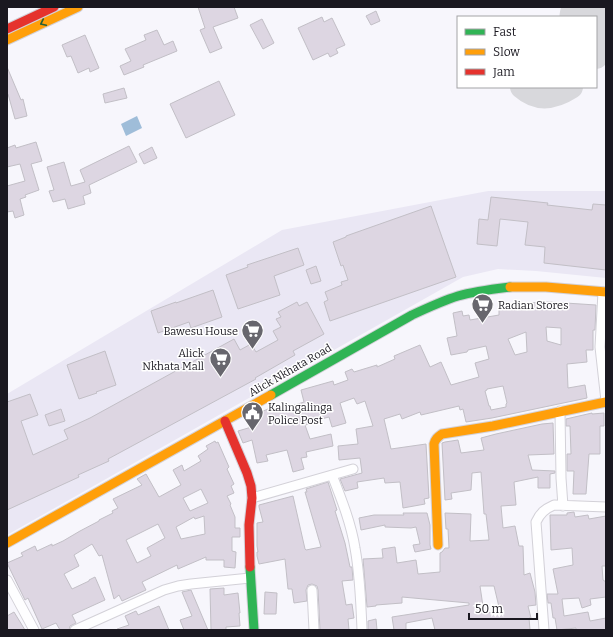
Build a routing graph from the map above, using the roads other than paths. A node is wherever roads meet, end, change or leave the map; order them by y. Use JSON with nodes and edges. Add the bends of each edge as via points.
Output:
{"nodes":[{"id":1,"x":54,"y":7,"type":"edge"},
{"id":2,"x":78,"y":7,"type":"edge"},
{"id":3,"x":7,"y":29,"type":"edge"},
{"id":4,"x":7,"y":40,"type":"edge"},
{"id":5,"x":604,"y":292,"type":"edge"},
{"id":6,"x":606,"y":402,"type":"edge"},
{"id":7,"x":560,"y":411,"type":"junction"},
{"id":8,"x":226,"y":421,"type":"junction"},
{"id":9,"x":353,"y":469,"type":"dead end"},
{"id":10,"x":332,"y":475,"type":"junction"},
{"id":11,"x":252,"y":498,"type":"junction"},
{"id":12,"x":563,"y":506,"type":"junction"},
{"id":13,"x":606,"y":507,"type":"edge"},
{"id":14,"x":7,"y":543,"type":"edge"},
{"id":15,"x":438,"y":546,"type":"dead end"},
{"id":16,"x":250,"y":578,"type":"junction"},
{"id":17,"x":7,"y":580,"type":"edge"},
{"id":18,"x":312,"y":590,"type":"dead end"},
{"id":19,"x":34,"y":630,"type":"edge"},
{"id":20,"x":75,"y":630,"type":"edge"},
{"id":21,"x":254,"y":630,"type":"edge"},
{"id":22,"x":314,"y":630,"type":"edge"},
{"id":23,"x":362,"y":630,"type":"edge"},
{"id":24,"x":544,"y":630,"type":"edge"}],
"edges":[{"from":1,"to":3,"type":"main road"},
{"from":2,"to":4,"type":"main road","one_way":true},
{"from":5,"to":6,"type":"street","via":[[600,347]]},
{"from":5,"to":8,"type":"main road","name":"Alick Nkhata Road","via":[[510,287],[448,299],[412,315]]},
{"from":6,"to":7,"type":"main road"},
{"from":7,"to":12,"type":"street"},
{"from":7,"to":15,"type":"main road","via":[[442,434],[435,439]]},
{"from":8,"to":11,"type":"main road","via":[[247,473]]},
{"from":8,"to":14,"type":"main road","name":"Alick Nkhata Road"},
{"from":9,"to":10,"type":"street"},
{"from":10,"to":11,"type":"street"},
{"from":10,"to":23,"type":"street","via":[[355,547]]},
{"from":11,"to":16,"type":"main road","via":[[249,525]]},
{"from":12,"to":13,"type":"street"},
{"from":12,"to":24,"type":"street","via":[[554,505],[548,508],[536,522]]},
{"from":16,"to":20,"type":"street","via":[[178,586],[164,590]]},
{"from":16,"to":21,"type":"main road"},
{"from":17,"to":19,"type":"street"},
{"from":18,"to":22,"type":"street"}]}
